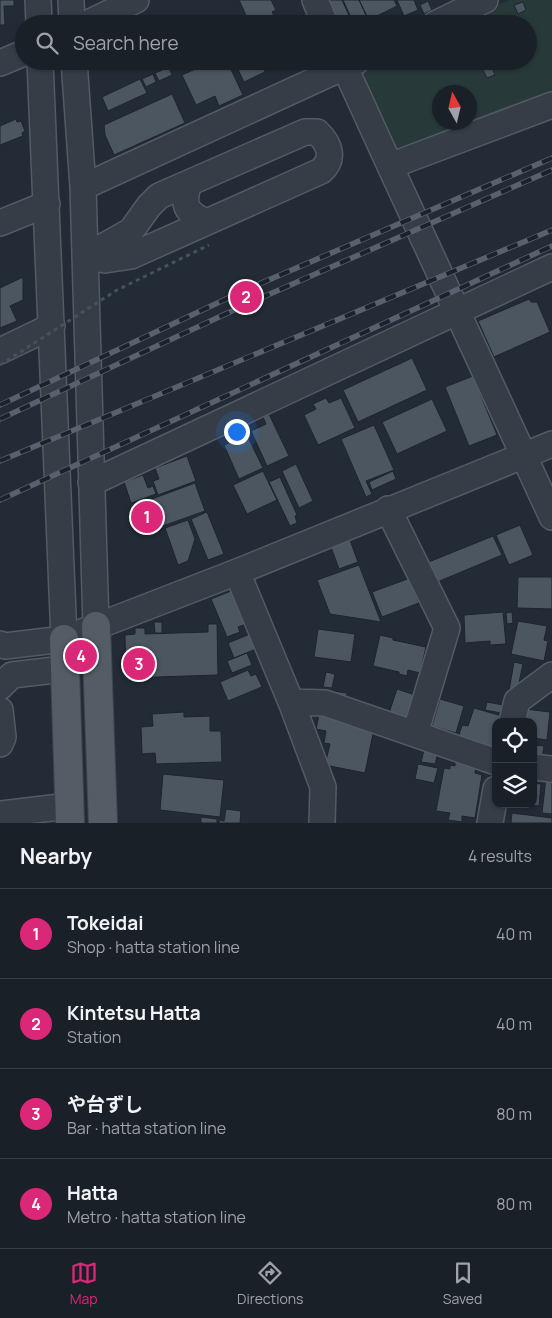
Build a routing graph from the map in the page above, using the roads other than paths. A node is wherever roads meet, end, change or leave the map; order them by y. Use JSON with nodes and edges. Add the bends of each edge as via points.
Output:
{"nodes":[{"id":1,"x":38,"y":0,"type":"edge"},
{"id":2,"x":71,"y":0,"type":"edge"},
{"id":3,"x":136,"y":0,"type":"edge"},
{"id":4,"x":315,"y":0,"type":"edge"},
{"id":5,"x":484,"y":0,"type":"edge"},
{"id":6,"x":39,"y":15,"type":"edge"},
{"id":7,"x":72,"y":15,"type":"edge"},
{"id":8,"x":105,"y":15,"type":"edge"},
{"id":9,"x":322,"y":15,"type":"edge"},
{"id":10,"x":453,"y":15,"type":"edge"},
{"id":11,"x":15,"y":57,"type":"edge"},
{"id":12,"x":0,"y":63,"type":"edge"},
{"id":13,"x":40,"y":70,"type":"edge"},
{"id":14,"x":75,"y":70,"type":"edge"},
{"id":15,"x":333,"y":70,"type":"edge"},
{"id":16,"x":351,"y":70,"type":"edge"},
{"id":17,"x":552,"y":106,"type":"edge"},
{"id":18,"x":390,"y":166,"type":"junction"},
{"id":19,"x":189,"y":183,"type":"junction"},
{"id":20,"x":83,"y":188,"type":"junction"},
{"id":21,"x":47,"y":204,"type":"junction"},
{"id":22,"x":0,"y":224,"type":"edge"},
{"id":23,"x":207,"y":233,"type":"junction"},
{"id":24,"x":85,"y":257,"type":"junction"},
{"id":25,"x":552,"y":267,"type":"edge"},
{"id":26,"x":456,"y":311,"type":"junction"},
{"id":27,"x":52,"y":326,"type":"junction"},
{"id":28,"x":0,"y":351,"type":"edge"},
{"id":29,"x":552,"y":444,"type":"edge"},
{"id":30,"x":525,"y":455,"type":"junction"},
{"id":31,"x":91,"y":483,"type":"junction"},
{"id":32,"x":388,"y":509,"type":"junction"},
{"id":33,"x":552,"y":517,"type":"edge"},
{"id":34,"x":237,"y":572,"type":"junction"},
{"id":35,"x":96,"y":626,"type":"junction"},
{"id":36,"x":64,"y":639,"type":"junction"},
{"id":37,"x":0,"y":644,"type":"edge"},
{"id":38,"x":64,"y":669,"type":"junction"},
{"id":39,"x":552,"y":675,"type":"edge"},
{"id":40,"x":0,"y":687,"type":"edge"},
{"id":41,"x":291,"y":702,"type":"junction"},
{"id":42,"x":0,"y":710,"type":"edge"},
{"id":43,"x":513,"y":718,"type":"edge"},
{"id":44,"x":415,"y":734,"type":"junction"},
{"id":45,"x":0,"y":744,"type":"edge"},
{"id":46,"x":492,"y":761,"type":"edge"},
{"id":47,"x":537,"y":767,"type":"edge"},
{"id":48,"x":552,"y":769,"type":"edge"},
{"id":49,"x":493,"y":808,"type":"edge"},
{"id":50,"x":0,"y":814,"type":"edge"},
{"id":51,"x":70,"y":815,"type":"edge"},
{"id":52,"x":103,"y":823,"type":"edge"},
{"id":53,"x":322,"y":823,"type":"edge"},
{"id":54,"x":490,"y":823,"type":"edge"}],
"edges":[{"from":1,"to":6,"type":"street"},
{"from":2,"to":7,"type":"street"},
{"from":3,"to":8,"type":"street"},
{"from":4,"to":9,"type":"street"},
{"from":5,"to":10,"type":"street"},
{"from":11,"to":12,"type":"street"},
{"from":13,"to":21,"type":"street"},
{"from":14,"to":20,"type":"street"},
{"from":15,"to":20,"type":"street"},
{"from":16,"to":18,"type":"street"},
{"from":17,"to":18,"type":"street"},
{"from":18,"to":26,"type":"street"},
{"from":19,"to":23,"type":"street","via":[[186,207]]},
{"from":19,"to":23,"type":"street","via":[[305,132],[317,132],[324,139],[330,155],[328,164],[321,171]]},
{"from":19,"to":24,"type":"street","via":[[159,196],[131,231]]},
{"from":20,"to":24,"type":"street"},
{"from":21,"to":22,"type":"street"},
{"from":21,"to":27,"type":"street"},
{"from":23,"to":24,"type":"street","via":[[131,256],[105,260]]},
{"from":24,"to":31,"type":"street"},
{"from":25,"to":26,"type":"street"},
{"from":26,"to":30,"type":"street"},
{"from":26,"to":31,"type":"street"},
{"from":27,"to":28,"type":"street"},
{"from":27,"to":36,"type":"street"},
{"from":29,"to":30,"type":"street"},
{"from":30,"to":32,"type":"street"},
{"from":30,"to":33,"type":"street"},
{"from":31,"to":35,"type":"street"},
{"from":32,"to":34,"type":"street"},
{"from":32,"to":44,"type":"street","via":[[448,628]]},
{"from":34,"to":35,"type":"street"},
{"from":34,"to":41,"type":"street"},
{"from":35,"to":36,"type":"street"},
{"from":35,"to":38,"type":"street"},
{"from":35,"to":52,"type":"main road"},
{"from":36,"to":37,"type":"street"},
{"from":36,"to":38,"type":"main road"},
{"from":38,"to":40,"type":"street","via":[[12,675]]},
{"from":38,"to":51,"type":"main road"},
{"from":39,"to":43,"type":"street","via":[[517,701]]},
{"from":41,"to":44,"type":"street","via":[[325,703]]},
{"from":41,"to":53,"type":"street","via":[[323,787]]},
{"from":42,"to":45,"type":"street","via":[[3,737]]},
{"from":44,"to":46,"type":"street"},
{"from":47,"to":48,"type":"street"},
{"from":49,"to":54,"type":"street"},
{"from":50,"to":51,"type":"street"}]}
